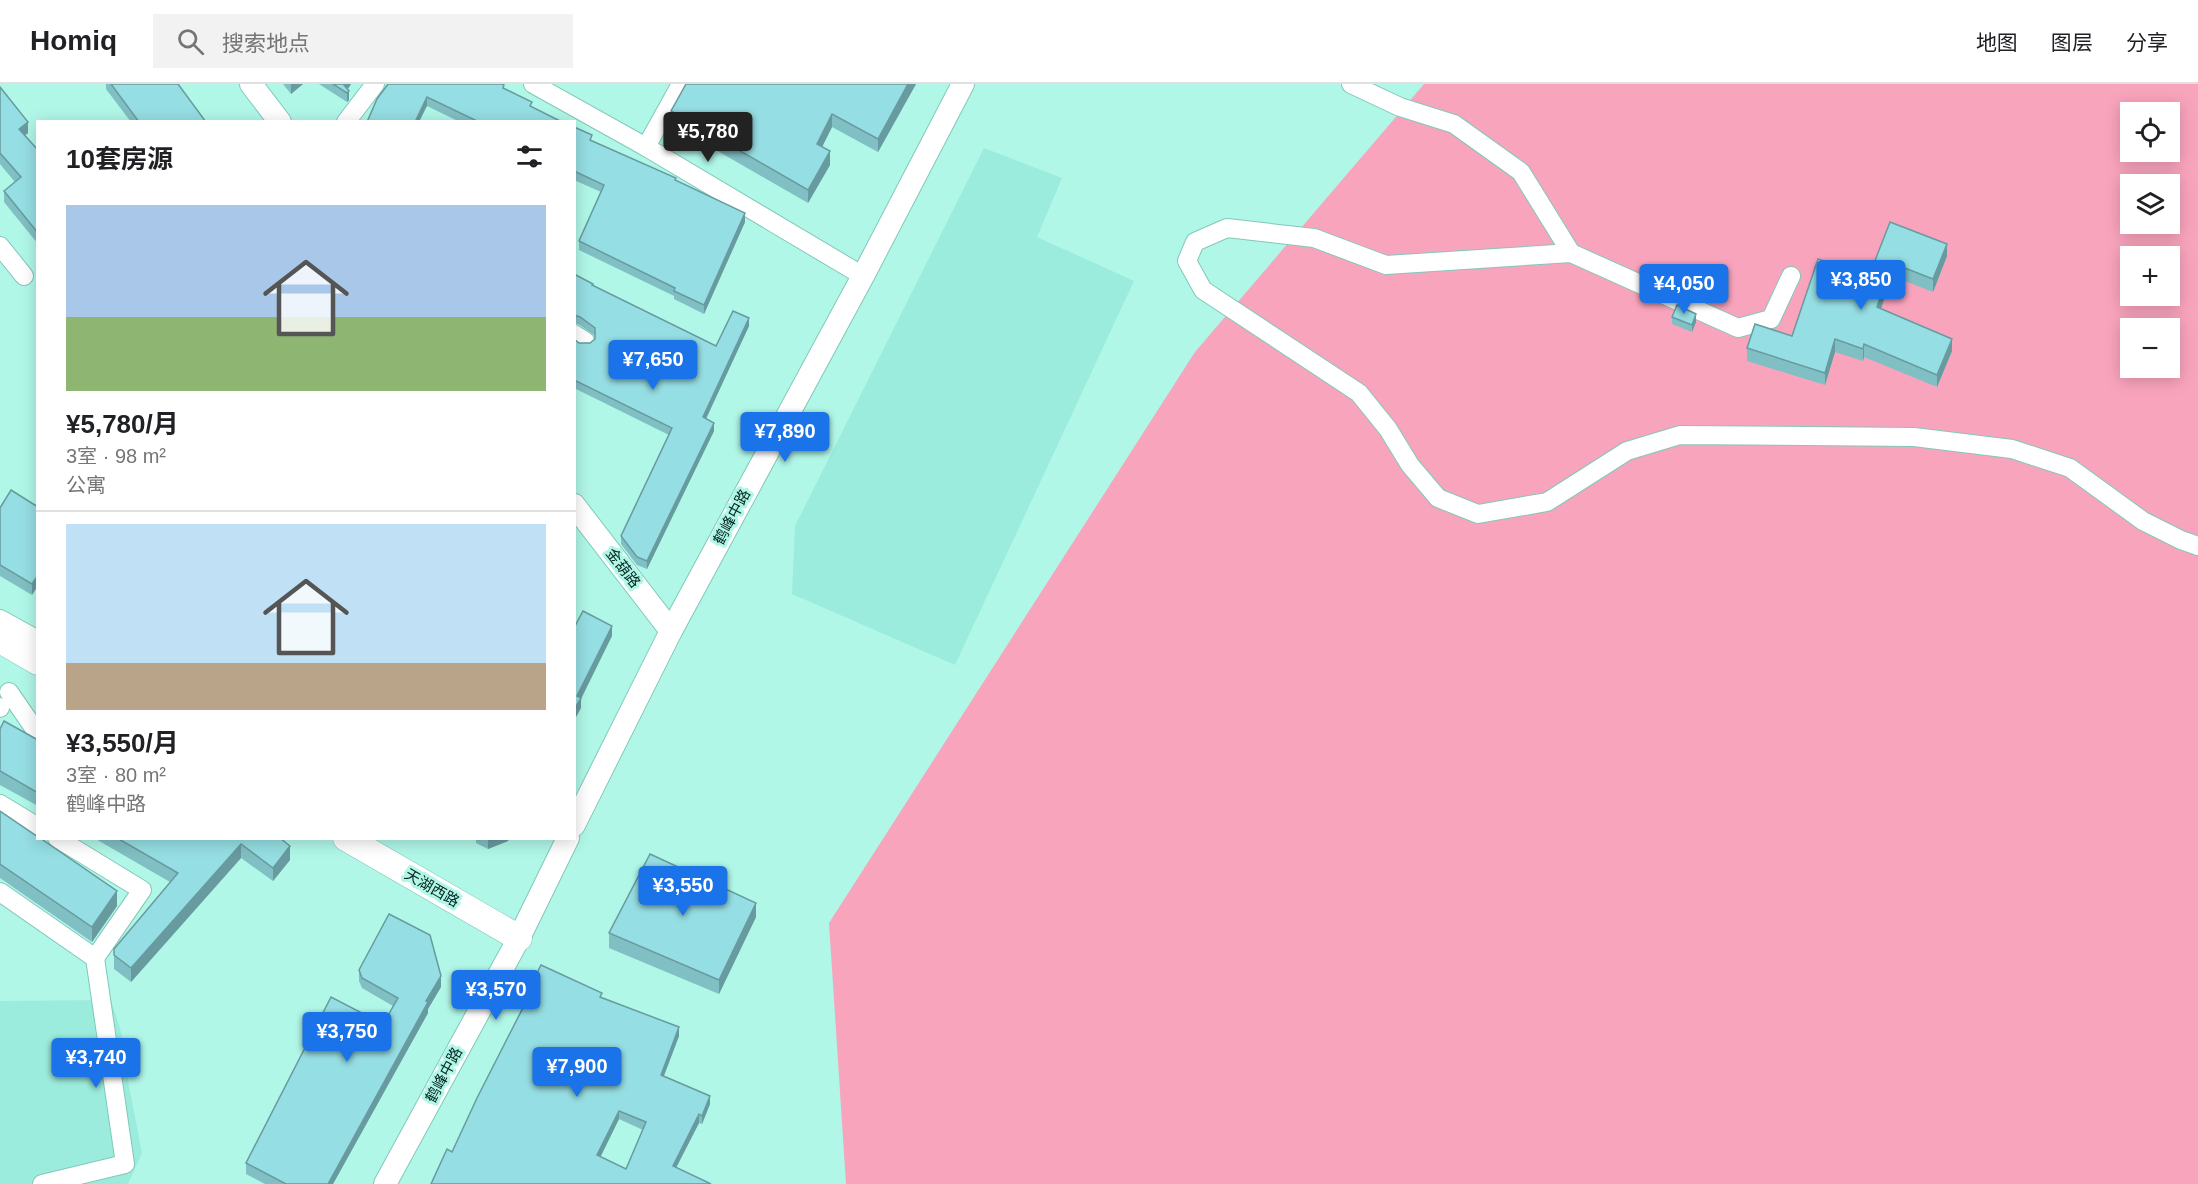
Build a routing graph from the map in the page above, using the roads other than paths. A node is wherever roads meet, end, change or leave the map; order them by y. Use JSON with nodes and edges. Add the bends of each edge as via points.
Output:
{"nodes":[{"id":1,"x":251,"y":84,"type":"edge"},
{"id":2,"x":375,"y":84,"type":"edge"},
{"id":3,"x":533,"y":84,"type":"edge"},
{"id":4,"x":681,"y":84,"type":"edge"},
{"id":5,"x":963,"y":84,"type":"edge"},
{"id":6,"x":1351,"y":84,"type":"edge"},
{"id":7,"x":278,"y":120,"type":"edge"},
{"id":8,"x":348,"y":120,"type":"edge"},
{"id":9,"x":646,"y":147,"type":"junction"},
{"id":10,"x":0,"y":246,"type":"edge"},
{"id":11,"x":1571,"y":253,"type":"junction"},
{"id":12,"x":24,"y":276,"type":"dead end"},
{"id":13,"x":863,"y":276,"type":"junction"},
{"id":14,"x":1791,"y":276,"type":"dead end"},
{"id":15,"x":576,"y":509,"type":"edge"},
{"id":16,"x":2198,"y":546,"type":"edge"},
{"id":17,"x":0,"y":619,"type":"edge"},
{"id":18,"x":671,"y":631,"type":"junction"},
{"id":19,"x":36,"y":639,"type":"edge"},
{"id":20,"x":0,"y":640,"type":"edge"},
{"id":21,"x":36,"y":661,"type":"edge"},
{"id":22,"x":2,"y":700,"type":"edge"},
{"id":23,"x":36,"y":732,"type":"edge"},
{"id":24,"x":0,"y":804,"type":"edge"},
{"id":25,"x":576,"y":821,"type":"edge"},
{"id":26,"x":36,"y":826,"type":"edge"},
{"id":27,"x":60,"y":840,"type":"edge"},
{"id":28,"x":349,"y":840,"type":"edge"},
{"id":29,"x":567,"y":840,"type":"edge"},
{"id":30,"x":0,"y":892,"type":"edge"},
{"id":31,"x":519,"y":938,"type":"junction"},
{"id":32,"x":95,"y":958,"type":"junction"},
{"id":33,"x":42,"y":1184,"type":"edge"},
{"id":34,"x":385,"y":1184,"type":"edge"}],
"edges":[{"from":1,"to":7,"type":"street"},
{"from":2,"to":8,"type":"street"},
{"from":3,"to":9,"type":"street"},
{"from":4,"to":9,"type":"street"},
{"from":5,"to":13,"type":"street","name":"鹤峰中路"},
{"from":6,"to":11,"type":"street","via":[[1400,107],[1454,124],[1521,172]]},
{"from":9,"to":13,"type":"street"},
{"from":10,"to":12,"type":"street"},
{"from":11,"to":14,"type":"street","via":[[1738,328],[1771,319]]},
{"from":11,"to":16,"type":"street","via":[[1386,265],[1314,238],[1227,228],[1195,242],[1187,261],[1203,290],[1359,393],[1438,498],[1478,514],[1547,502],[1627,451],[1680,435],[1914,436],[2012,449],[2070,468],[2143,521]]},
{"from":13,"to":18,"type":"street","name":"鹤峰中路"},
{"from":15,"to":18,"type":"street","name":"金葫路"},
{"from":17,"to":19,"type":"street"},
{"from":18,"to":25,"type":"street","name":"鹤峰中路"},
{"from":20,"to":21,"type":"main road"},
{"from":22,"to":23,"type":"street"},
{"from":24,"to":26,"type":"street"},
{"from":27,"to":32,"type":"street","via":[[142,890]]},
{"from":28,"to":31,"type":"main road","name":"天湖西路"},
{"from":29,"to":31,"type":"street","name":"鹤峰中路"},
{"from":30,"to":32,"type":"street"},
{"from":31,"to":34,"type":"street","name":"鹤峰中路"},
{"from":32,"to":33,"type":"street","via":[[125,1164]]}]}
